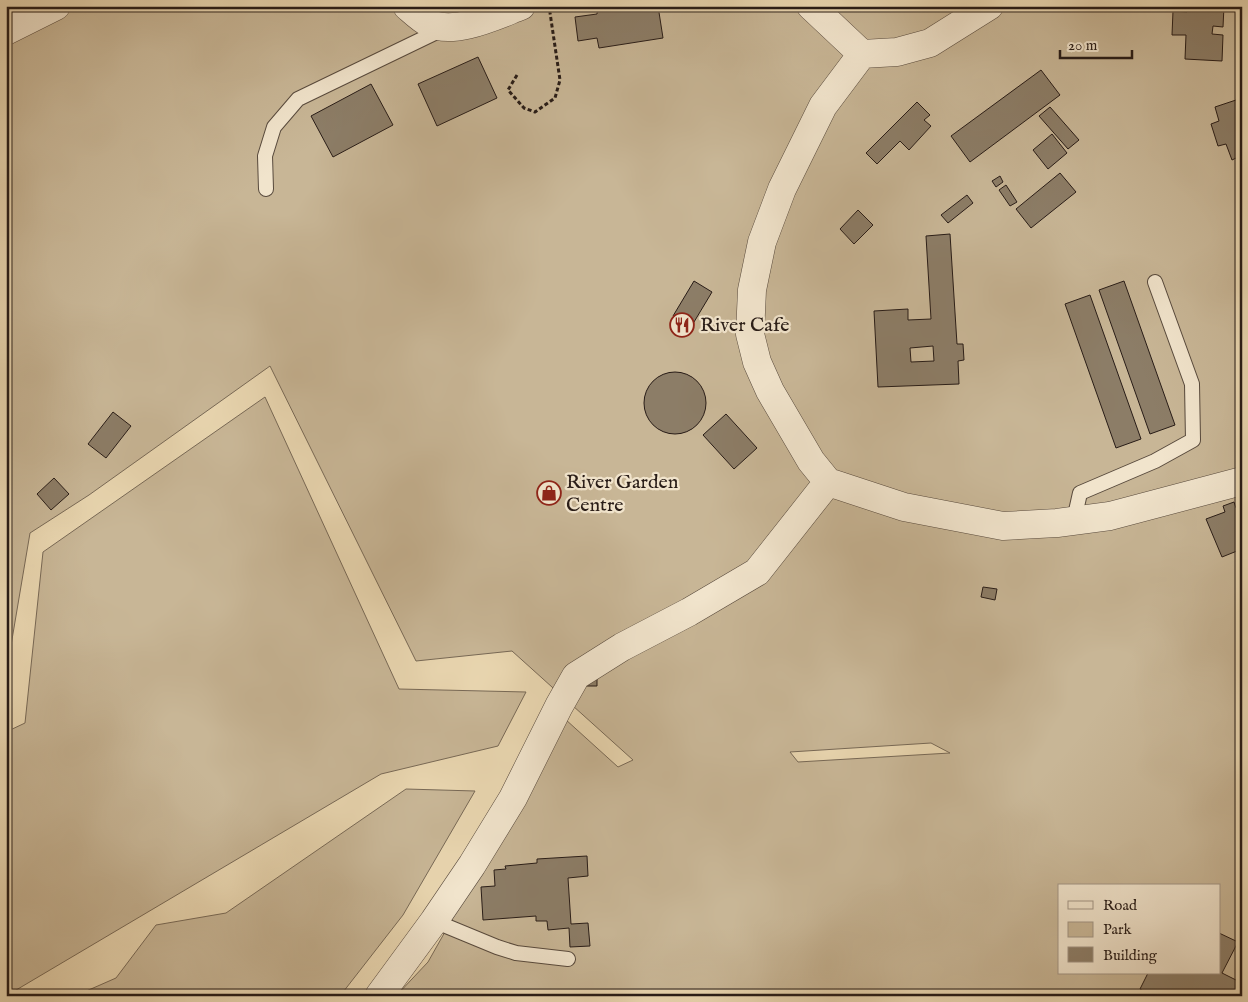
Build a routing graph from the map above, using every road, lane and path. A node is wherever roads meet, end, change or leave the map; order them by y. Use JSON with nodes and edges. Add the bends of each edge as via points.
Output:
{"nodes":[{"id":1,"x":56,"y":6,"type":"edge"},
{"id":2,"x":407,"y":6,"type":"edge"},
{"id":3,"x":521,"y":6,"type":"edge"},
{"id":4,"x":549,"y":6,"type":"edge"},
{"id":5,"x":811,"y":6,"type":"edge"},
{"id":6,"x":989,"y":6,"type":"edge"},
{"id":7,"x":446,"y":27,"type":"junction"},
{"id":8,"x":6,"y":31,"type":"edge"},
{"id":9,"x":862,"y":54,"type":"junction"},
{"id":10,"x":517,"y":74,"type":"dead end"},
{"id":11,"x":266,"y":189,"type":"dead end"},
{"id":12,"x":1155,"y":282,"type":"dead end"},
{"id":13,"x":1242,"y":481,"type":"edge"},
{"id":14,"x":828,"y":482,"type":"junction"},
{"id":15,"x":1074,"y":520,"type":"junction"},
{"id":16,"x":434,"y":921,"type":"junction"},
{"id":17,"x":568,"y":959,"type":"dead end"},
{"id":18,"x":379,"y":996,"type":"edge"}],
"edges":[{"from":1,"to":8,"type":"street"},
{"from":2,"to":7,"type":"street","via":[[430,23]]},
{"from":3,"to":7,"type":"street","via":[[468,24]]},
{"from":4,"to":10,"type":"path","via":[[560,80],[555,98],[534,112],[524,108],[508,90]]},
{"from":5,"to":9,"type":"street"},
{"from":6,"to":9,"type":"street","via":[[930,43],[897,52]]},
{"from":7,"to":11,"type":"lane","via":[[298,99],[274,127],[265,156]]},
{"from":9,"to":14,"type":"street","via":[[823,106],[782,189],[762,242],[752,290],[750,334],[756,362],[811,461]]},
{"from":12,"to":15,"type":"lane","via":[[1192,384],[1192,440],[1155,461],[1080,493]]},
{"from":13,"to":15,"type":"street","via":[[1110,516]]},
{"from":14,"to":15,"type":"street","via":[[904,506],[1003,526]]},
{"from":14,"to":16,"type":"street","via":[[757,572],[622,646],[576,676],[513,798]]},
{"from":16,"to":17,"type":"lane","via":[[516,953]]},
{"from":16,"to":18,"type":"street"}]}
